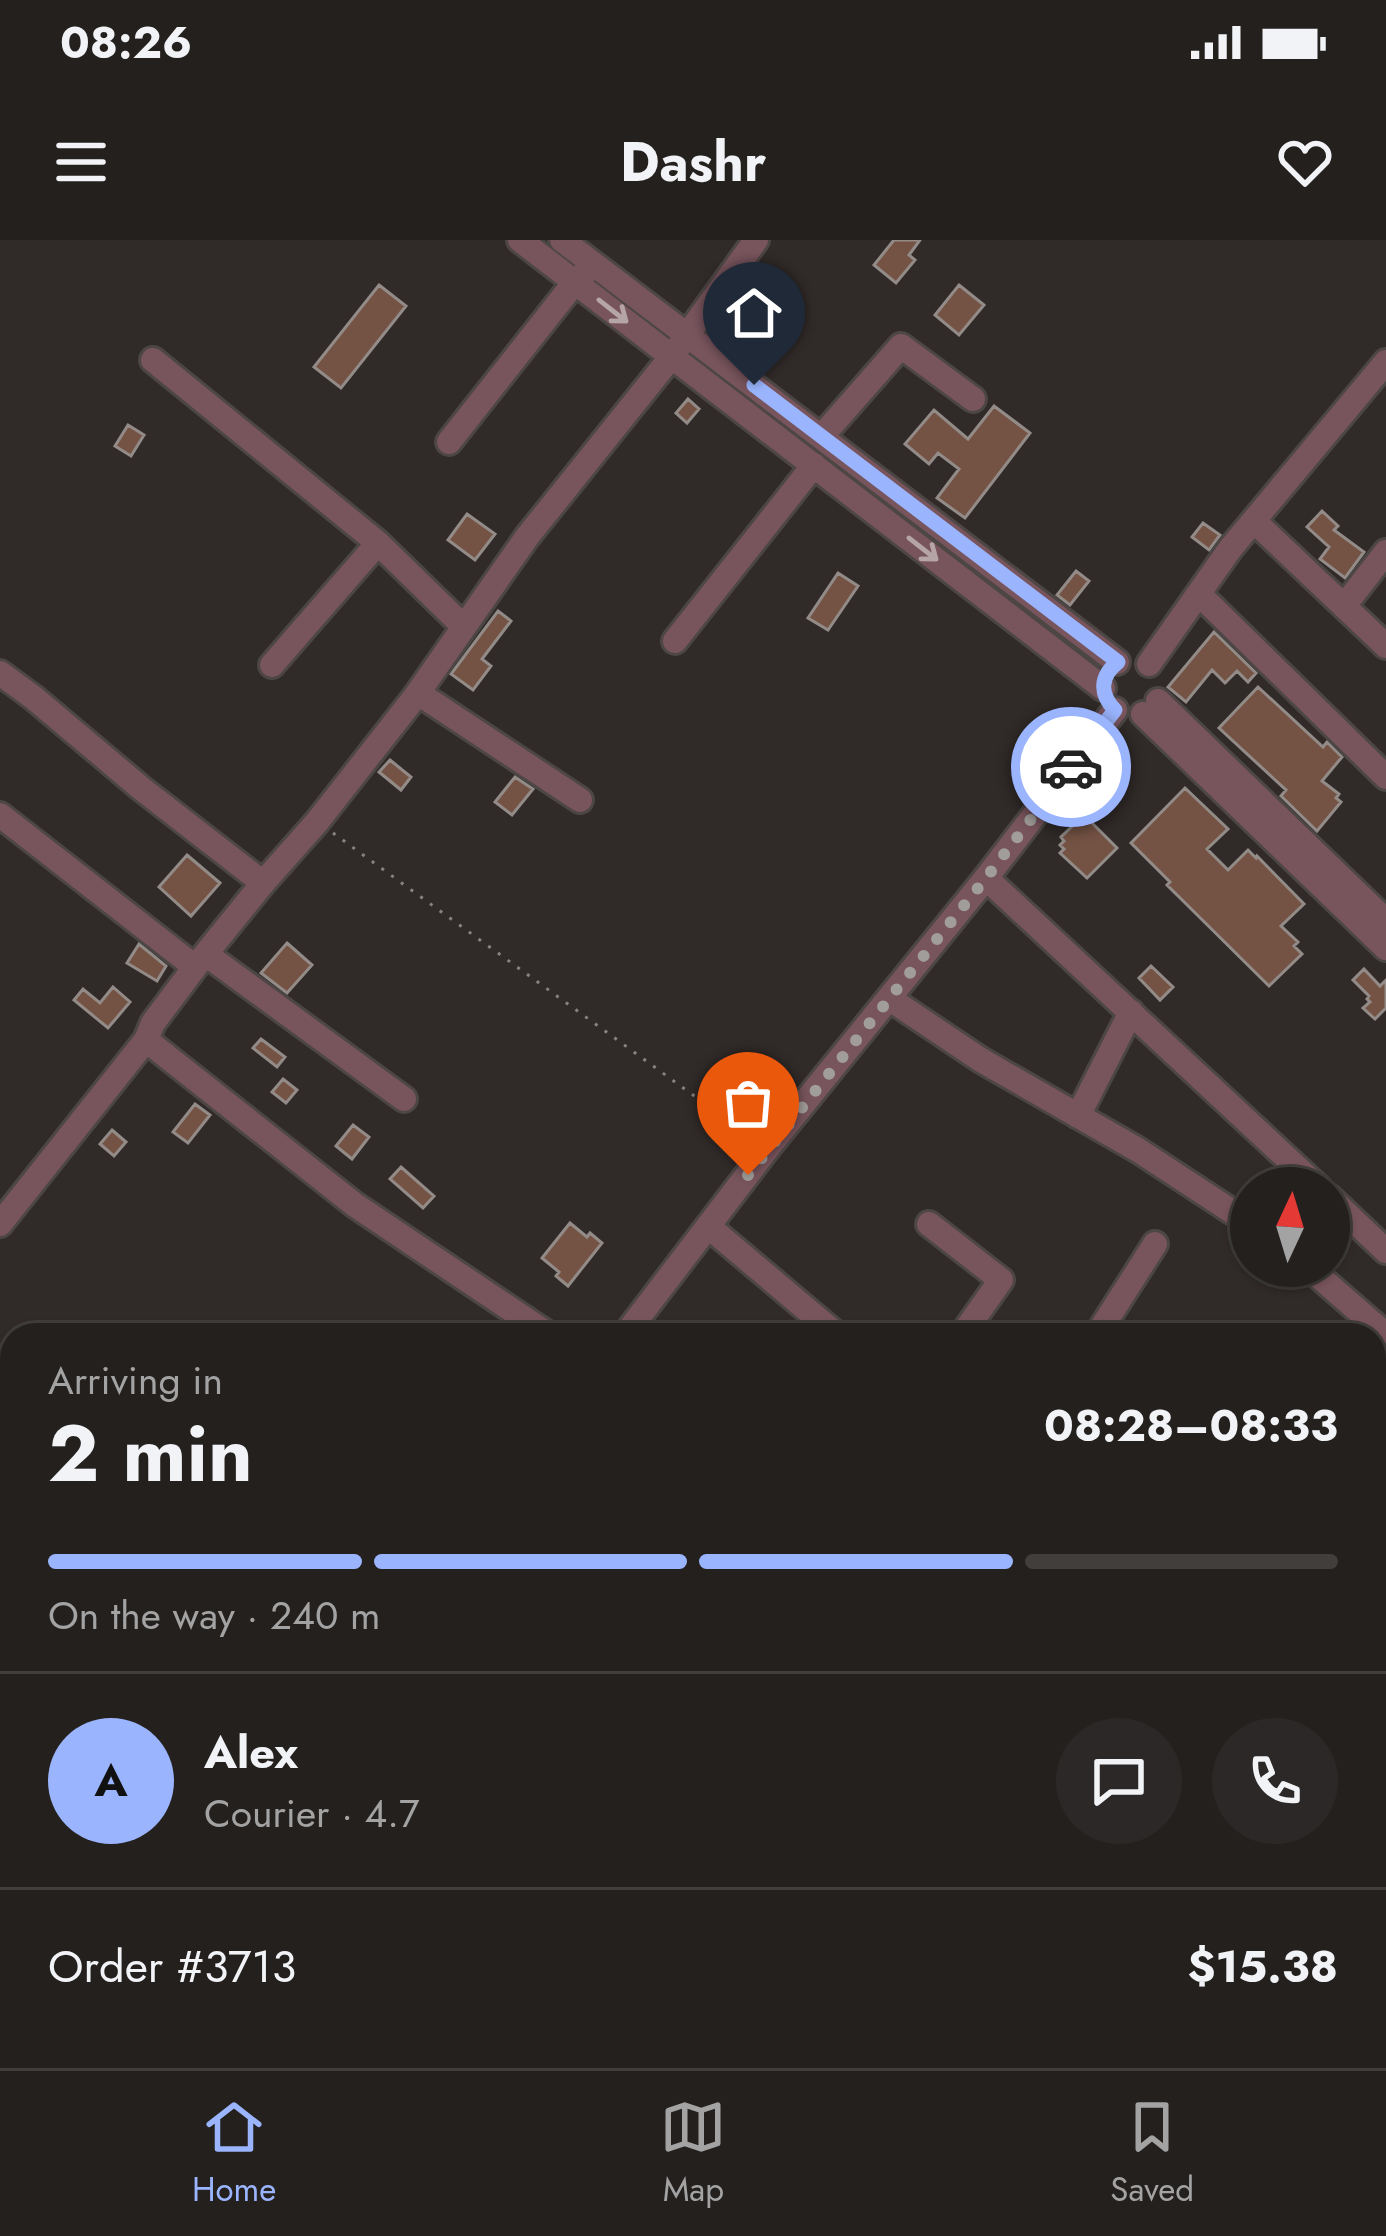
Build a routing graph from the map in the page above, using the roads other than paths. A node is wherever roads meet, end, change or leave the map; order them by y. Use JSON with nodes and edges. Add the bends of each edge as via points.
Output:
{"nodes":[{"id":1,"x":520,"y":240,"type":"edge"},
{"id":2,"x":562,"y":240,"type":"edge"},
{"id":3,"x":756,"y":240,"type":"edge"},
{"id":4,"x":585,"y":273,"type":"junction"},
{"id":5,"x":687,"y":333,"type":"junction"},
{"id":6,"x":672,"y":356,"type":"junction"},
{"id":7,"x":153,"y":360,"type":"dead end"},
{"id":8,"x":1386,"y":362,"type":"edge"},
{"id":9,"x":973,"y":399,"type":"dead end"},
{"id":10,"x":822,"y":436,"type":"junction"},
{"id":11,"x":449,"y":442,"type":"dead end"},
{"id":12,"x":814,"y":465,"type":"junction"},
{"id":13,"x":1254,"y":521,"type":"junction"},
{"id":14,"x":378,"y":543,"type":"junction"},
{"id":15,"x":1386,"y":551,"type":"edge"},
{"id":16,"x":1198,"y":594,"type":"junction"},
{"id":17,"x":1344,"y":606,"type":"junction"},
{"id":18,"x":463,"y":626,"type":"junction"},
{"id":19,"x":676,"y":641,"type":"dead end"},
{"id":20,"x":1386,"y":646,"type":"edge"},
{"id":21,"x":1118,"y":662,"type":"junction"},
{"id":22,"x":272,"y":664,"type":"dead end"},
{"id":23,"x":1149,"y":664,"type":"junction"},
{"id":24,"x":0,"y":673,"type":"edge"},
{"id":25,"x":418,"y":692,"type":"junction"},
{"id":26,"x":1109,"y":699,"type":"junction"},
{"id":27,"x":1150,"y":707,"type":"junction"},
{"id":28,"x":1386,"y":777,"type":"edge"},
{"id":29,"x":580,"y":800,"type":"dead end"},
{"id":30,"x":0,"y":815,"type":"edge"},
{"id":31,"x":986,"y":878,"type":"junction"},
{"id":32,"x":263,"y":883,"type":"junction"},
{"id":33,"x":1386,"y":921,"type":"edge"},
{"id":34,"x":1386,"y":948,"type":"edge"},
{"id":35,"x":201,"y":962,"type":"junction"},
{"id":36,"x":890,"y":998,"type":"junction"},
{"id":37,"x":1131,"y":1012,"type":"junction"},
{"id":38,"x":146,"y":1040,"type":"junction"},
{"id":39,"x":404,"y":1099,"type":"dead end"},
{"id":40,"x":1078,"y":1116,"type":"junction"},
{"id":41,"x":1297,"y":1167,"type":"edge"},
{"id":42,"x":1230,"y":1211,"type":"edge"},
{"id":43,"x":1350,"y":1217,"type":"edge"},
{"id":44,"x":0,"y":1224,"type":"edge"},
{"id":45,"x":928,"y":1224,"type":"dead end"},
{"id":46,"x":709,"y":1227,"type":"junction"},
{"id":47,"x":1155,"y":1244,"type":"dead end"},
{"id":48,"x":1386,"y":1251,"type":"edge"},
{"id":49,"x":1331,"y":1287,"type":"edge"},
{"id":50,"x":531,"y":1323,"type":"edge"},
{"id":51,"x":634,"y":1323,"type":"edge"},
{"id":52,"x":823,"y":1323,"type":"edge"},
{"id":53,"x":971,"y":1323,"type":"edge"},
{"id":54,"x":1105,"y":1323,"type":"edge"},
{"id":55,"x":1372,"y":1323,"type":"edge"}],
"edges":[{"from":1,"to":4,"type":"street"},
{"from":2,"to":4,"type":"street"},
{"from":3,"to":5,"type":"street"},
{"from":4,"to":5,"type":"street"},
{"from":4,"to":6,"type":"street","one_way":true},
{"from":4,"to":11,"type":"street"},
{"from":5,"to":6,"type":"street"},
{"from":5,"to":10,"type":"street"},
{"from":6,"to":12,"type":"street"},
{"from":6,"to":18,"type":"street"},
{"from":7,"to":14,"type":"street"},
{"from":8,"to":13,"type":"street"},
{"from":9,"to":10,"type":"street","via":[[901,346]]},
{"from":10,"to":21,"type":"street"},
{"from":12,"to":19,"type":"street"},
{"from":12,"to":26,"type":"street","one_way":true},
{"from":13,"to":16,"type":"street"},
{"from":13,"to":17,"type":"street"},
{"from":14,"to":18,"type":"street"},
{"from":14,"to":22,"type":"street"},
{"from":15,"to":17,"type":"street"},
{"from":16,"to":23,"type":"street"},
{"from":16,"to":28,"type":"street"},
{"from":17,"to":20,"type":"street"},
{"from":18,"to":25,"type":"street"},
{"from":21,"to":23,"type":"street"},
{"from":21,"to":26,"type":"street","via":[[1107,673]]},
{"from":23,"to":27,"type":"street","via":[[1161,685]]},
{"from":24,"to":32,"type":"street"},
{"from":25,"to":29,"type":"street"},
{"from":25,"to":32,"type":"street"},
{"from":26,"to":27,"type":"street","via":[[1133,716]]},
{"from":26,"to":31,"type":"street"},
{"from":27,"to":33,"type":"street"},
{"from":27,"to":34,"type":"street"},
{"from":30,"to":35,"type":"street"},
{"from":31,"to":36,"type":"street"},
{"from":31,"to":37,"type":"street"},
{"from":32,"to":35,"type":"street"},
{"from":35,"to":38,"type":"street"},
{"from":35,"to":39,"type":"street"},
{"from":36,"to":40,"type":"street"},
{"from":36,"to":46,"type":"street"},
{"from":37,"to":40,"type":"street"},
{"from":37,"to":41,"type":"street"},
{"from":38,"to":44,"type":"street"},
{"from":38,"to":50,"type":"street","via":[[355,1205]]},
{"from":40,"to":42,"type":"street"},
{"from":43,"to":48,"type":"street"},
{"from":45,"to":53,"type":"street","via":[[1001,1280]]},
{"from":46,"to":51,"type":"street"},
{"from":46,"to":52,"type":"street"},
{"from":47,"to":54,"type":"street"},
{"from":49,"to":55,"type":"street"}]}
